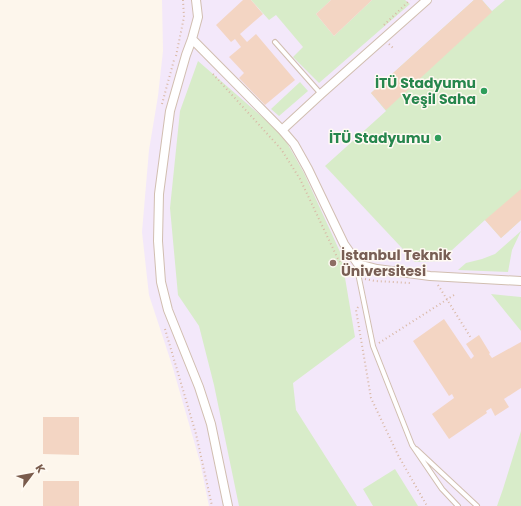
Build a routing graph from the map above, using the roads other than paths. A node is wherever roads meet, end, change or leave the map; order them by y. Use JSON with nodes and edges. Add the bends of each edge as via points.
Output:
{"nodes":[{"id":1,"x":196,"y":0,"type":"edge"},
{"id":2,"x":427,"y":0,"type":"edge"},
{"id":3,"x":192,"y":39,"type":"junction"},
{"id":4,"x":275,"y":42,"type":"dead end"},
{"id":5,"x":321,"y":94,"type":"junction"},
{"id":6,"x":282,"y":130,"type":"junction"},
{"id":7,"x":358,"y":264,"type":"junction"},
{"id":8,"x":521,"y":281,"type":"edge"},
{"id":9,"x":412,"y":445,"type":"junction"},
{"id":10,"x":228,"y":506,"type":"edge"},
{"id":11,"x":458,"y":506,"type":"edge"},
{"id":12,"x":477,"y":506,"type":"edge"}],
"edges":[{"from":1,"to":3,"type":"street","via":[[198,17]]},
{"from":2,"to":5,"type":"street"},
{"from":3,"to":6,"type":"street"},
{"from":3,"to":10,"type":"street","via":[[170,110],[159,194],[158,248],[161,282],[168,310],[211,424]]},
{"from":4,"to":5,"type":"lane"},
{"from":5,"to":6,"type":"street"},
{"from":6,"to":7,"type":"street","via":[[294,144],[344,244]]},
{"from":7,"to":8,"type":"street","via":[[377,270],[430,276]]},
{"from":7,"to":9,"type":"lane","via":[[373,346]]},
{"from":9,"to":11,"type":"lane","via":[[442,489]]},
{"from":9,"to":12,"type":"lane"}]}
